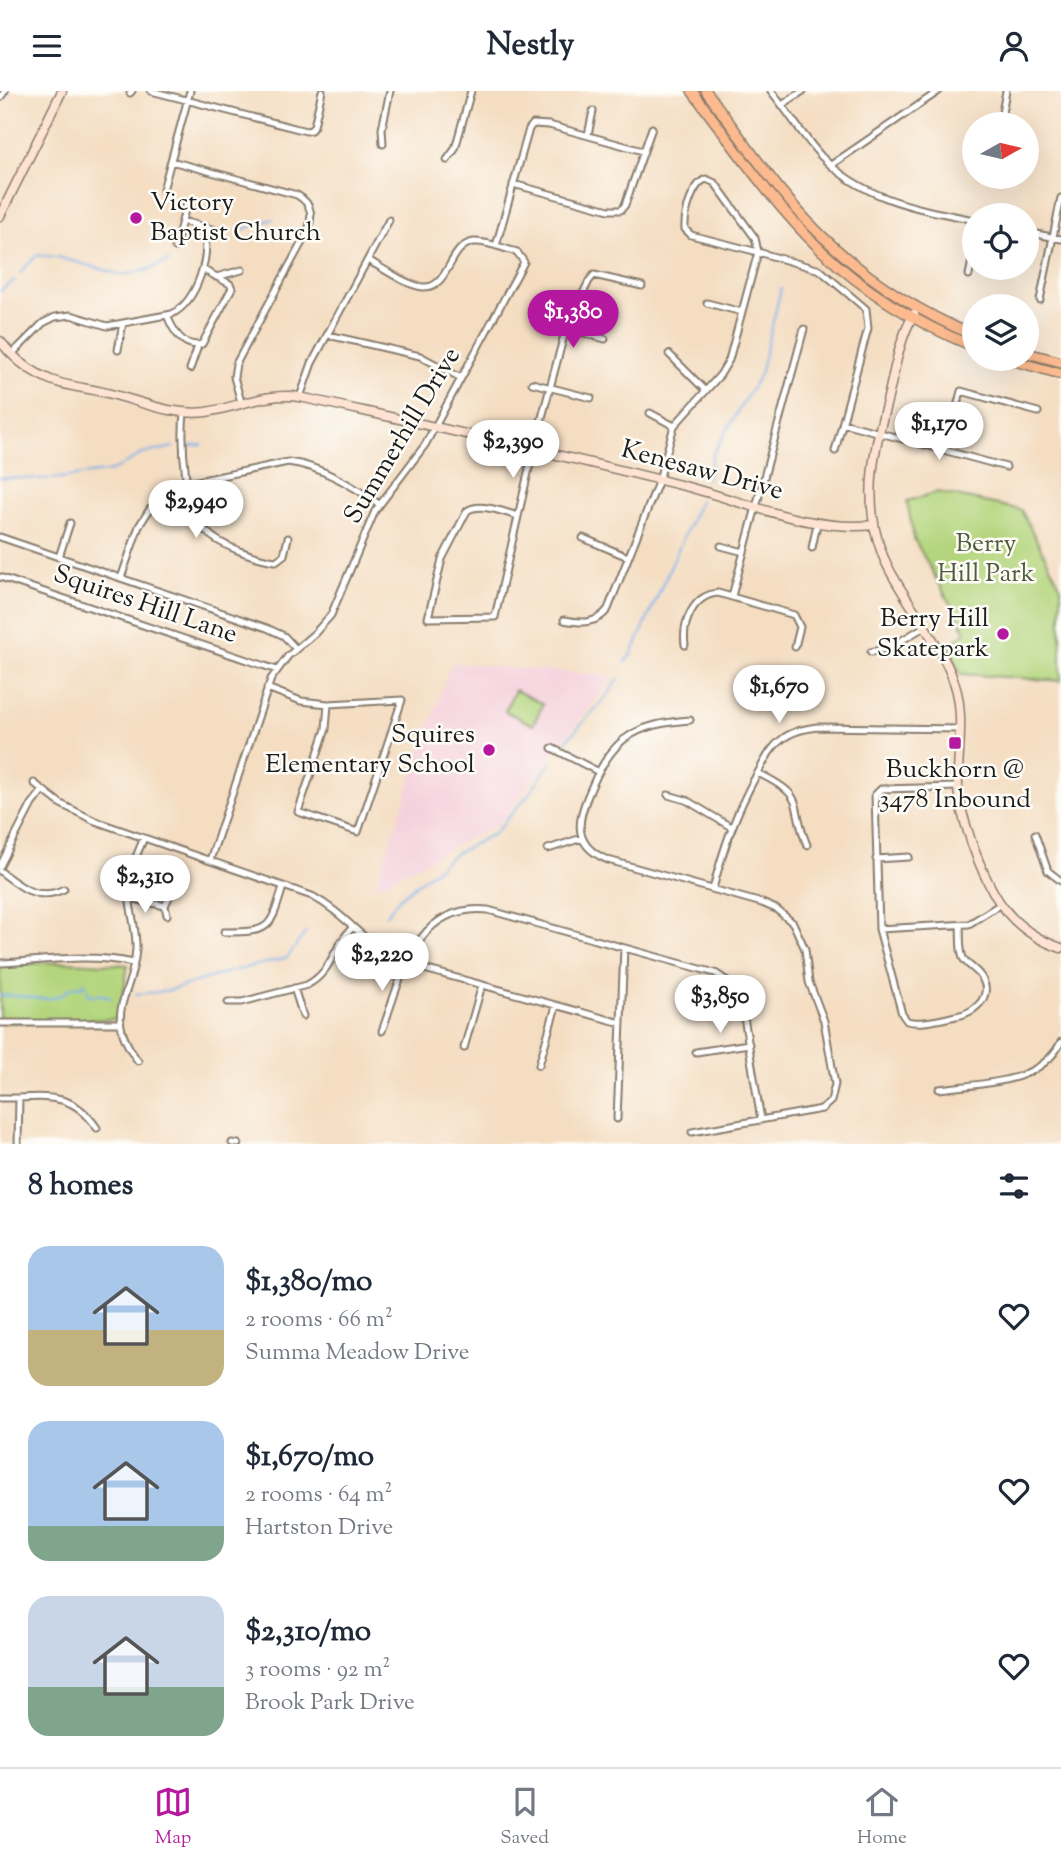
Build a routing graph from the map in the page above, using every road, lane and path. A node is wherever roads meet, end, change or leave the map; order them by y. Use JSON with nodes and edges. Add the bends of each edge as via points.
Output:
{"nodes":[{"id":1,"x":5,"y":91,"type":"edge"},
{"id":2,"x":62,"y":91,"type":"edge"},
{"id":3,"x":151,"y":91,"type":"edge"},
{"id":4,"x":190,"y":91,"type":"edge"},
{"id":5,"x":322,"y":91,"type":"edge"},
{"id":6,"x":390,"y":91,"type":"edge"},
{"id":7,"x":471,"y":91,"type":"edge"},
{"id":8,"x":692,"y":91,"type":"edge"},
{"id":9,"x":706,"y":91,"type":"edge"},
{"id":10,"x":771,"y":91,"type":"edge"},
{"id":11,"x":803,"y":91,"type":"edge"},
{"id":12,"x":939,"y":91,"type":"edge"},
{"id":13,"x":1006,"y":91,"type":"edge"},
{"id":14,"x":0,"y":98,"type":"edge"},
{"id":15,"x":188,"y":100,"type":"junction"},
{"id":16,"x":782,"y":105,"type":"junction"},
{"id":17,"x":593,"y":111,"type":"dead end"},
{"id":18,"x":1002,"y":112,"type":"edge"},
{"id":19,"x":652,"y":128,"type":"dead end"},
{"id":20,"x":588,"y":135,"type":"junction"},
{"id":21,"x":383,"y":144,"type":"dead end"},
{"id":22,"x":643,"y":151,"type":"junction"},
{"id":23,"x":447,"y":160,"type":"dead end"},
{"id":24,"x":171,"y":161,"type":"junction"},
{"id":25,"x":831,"y":165,"type":"junction"},
{"id":26,"x":513,"y":184,"type":"junction"},
{"id":27,"x":163,"y":190,"type":"dead end"},
{"id":28,"x":1061,"y":198,"type":"edge"},
{"id":29,"x":186,"y":206,"type":"dead end"},
{"id":30,"x":0,"y":216,"type":"edge"},
{"id":31,"x":962,"y":218,"type":"edge"},
{"id":32,"x":182,"y":221,"type":"junction"},
{"id":33,"x":389,"y":221,"type":"dead end"},
{"id":34,"x":203,"y":227,"type":"junction"},
{"id":35,"x":216,"y":230,"type":"dead end"},
{"id":36,"x":1039,"y":234,"type":"edge"},
{"id":37,"x":1053,"y":237,"type":"junction"},
{"id":38,"x":1061,"y":239,"type":"edge"},
{"id":39,"x":496,"y":246,"type":"junction"},
{"id":40,"x":175,"y":247,"type":"dead end"},
{"id":41,"x":758,"y":252,"type":"junction"},
{"id":42,"x":369,"y":260,"type":"junction"},
{"id":43,"x":202,"y":269,"type":"junction"},
{"id":44,"x":242,"y":270,"type":"dead end"},
{"id":45,"x":216,"y":277,"type":"junction"},
{"id":46,"x":642,"y":286,"type":"dead end"},
{"id":47,"x":1040,"y":300,"type":"dead end"},
{"id":48,"x":707,"y":303,"type":"dead end"},
{"id":49,"x":918,"y":309,"type":"junction"},
{"id":50,"x":742,"y":312,"type":"junction"},
{"id":51,"x":167,"y":315,"type":"junction"},
{"id":52,"x":912,"y":318,"type":"junction"},
{"id":53,"x":123,"y":323,"type":"junction"},
{"id":54,"x":566,"y":328,"type":"junction"},
{"id":55,"x":804,"y":329,"type":"dead end"},
{"id":56,"x":962,"y":330,"type":"edge"},
{"id":57,"x":328,"y":335,"type":"junction"},
{"id":58,"x":605,"y":339,"type":"dead end"},
{"id":59,"x":0,"y":341,"type":"edge"},
{"id":60,"x":962,"y":341,"type":"edge"},
{"id":61,"x":198,"y":346,"type":"junction"},
{"id":62,"x":118,"y":350,"type":"dead end"},
{"id":63,"x":669,"y":353,"type":"dead end"},
{"id":64,"x":12,"y":354,"type":"junction"},
{"id":65,"x":1039,"y":356,"type":"edge"},
{"id":66,"x":1061,"y":362,"type":"edge"},
{"id":67,"x":1039,"y":367,"type":"edge"},
{"id":68,"x":190,"y":369,"type":"dead end"},
{"id":69,"x":1061,"y":373,"type":"edge"},
{"id":70,"x":461,"y":378,"type":"junction"},
{"id":71,"x":532,"y":383,"type":"dead end"},
{"id":72,"x":550,"y":387,"type":"junction"},
{"id":73,"x":705,"y":390,"type":"junction"},
{"id":74,"x":300,"y":397,"type":"junction"},
{"id":75,"x":591,"y":398,"type":"dead end"},
{"id":76,"x":241,"y":403,"type":"junction"},
{"id":77,"x":184,"y":412,"type":"junction"},
{"id":78,"x":650,"y":412,"type":"dead end"},
{"id":79,"x":1038,"y":412,"type":"dead end"},
{"id":80,"x":843,"y":423,"type":"junction"},
{"id":81,"x":674,"y":426,"type":"junction"},
{"id":82,"x":434,"y":429,"type":"junction"},
{"id":83,"x":878,"y":433,"type":"junction"},
{"id":84,"x":946,"y":450,"type":"junction"},
{"id":85,"x":533,"y":451,"type":"junction"},
{"id":86,"x":835,"y":451,"type":"dead end"},
{"id":87,"x":1006,"y":467,"type":"dead end"},
{"id":88,"x":659,"y":480,"type":"junction"},
{"id":89,"x":188,"y":483,"type":"junction"},
{"id":90,"x":379,"y":504,"type":"junction"},
{"id":91,"x":758,"y":507,"type":"junction"},
{"id":92,"x":518,"y":516,"type":"junction"},
{"id":93,"x":70,"y":523,"type":"dead end"},
{"id":94,"x":817,"y":524,"type":"junction"},
{"id":95,"x":874,"y":526,"type":"junction"},
{"id":96,"x":0,"y":537,"type":"edge"},
{"id":97,"x":288,"y":538,"type":"dead end"},
{"id":98,"x":583,"y":538,"type":"dead end"},
{"id":99,"x":721,"y":546,"type":"dead end"},
{"id":100,"x":812,"y":548,"type":"dead end"},
{"id":101,"x":744,"y":552,"type":"junction"},
{"id":102,"x":59,"y":557,"type":"junction"},
{"id":103,"x":509,"y":557,"type":"junction"},
{"id":104,"x":628,"y":557,"type":"junction"},
{"id":105,"x":518,"y":560,"type":"dead end"},
{"id":106,"x":0,"y":577,"type":"edge"},
{"id":107,"x":121,"y":578,"type":"junction"},
{"id":108,"x":732,"y":596,"type":"junction"},
{"id":109,"x":331,"y":615,"type":"junction"},
{"id":110,"x":338,"y":620,"type":"dead end"},
{"id":111,"x":564,"y":620,"type":"dead end"},
{"id":112,"x":924,"y":627,"type":"junction"},
{"id":113,"x":685,"y":645,"type":"dead end"},
{"id":114,"x":795,"y":647,"type":"dead end"},
{"id":115,"x":296,"y":649,"type":"junction"},
{"id":116,"x":871,"y":652,"type":"dead end"},
{"id":117,"x":277,"y":670,"type":"junction"},
{"id":118,"x":267,"y":688,"type":"junction"},
{"id":119,"x":328,"y":704,"type":"junction"},
{"id":120,"x":690,"y":720,"type":"dead end"},
{"id":121,"x":960,"y":729,"type":"junction"},
{"id":122,"x":552,"y":748,"type":"dead end"},
{"id":123,"x":599,"y":772,"type":"junction"},
{"id":124,"x":758,"y":773,"type":"junction"},
{"id":125,"x":34,"y":783,"type":"dead end"},
{"id":126,"x":958,"y":787,"type":"junction"},
{"id":127,"x":43,"y":790,"type":"junction"},
{"id":128,"x":668,"y":795,"type":"dead end"},
{"id":129,"x":731,"y":827,"type":"junction"},
{"id":130,"x":1035,"y":834,"type":"dead end"},
{"id":131,"x":144,"y":838,"type":"junction"},
{"id":132,"x":582,"y":838,"type":"junction"},
{"id":133,"x":807,"y":845,"type":"dead end"},
{"id":134,"x":548,"y":849,"type":"dead end"},
{"id":135,"x":909,"y":857,"type":"dead end"},
{"id":136,"x":876,"y":859,"type":"junction"},
{"id":137,"x":210,"y":860,"type":"junction"},
{"id":138,"x":0,"y":869,"type":"edge"},
{"id":139,"x":1061,"y":881,"type":"edge"},
{"id":140,"x":284,"y":887,"type":"junction"},
{"id":141,"x":64,"y":889,"type":"dead end"},
{"id":142,"x":713,"y":889,"type":"junction"},
{"id":143,"x":169,"y":897,"type":"dead end"},
{"id":144,"x":130,"y":898,"type":"junction"},
{"id":145,"x":165,"y":905,"type":"junction"},
{"id":146,"x":999,"y":905,"type":"junction"},
{"id":147,"x":167,"y":915,"type":"dead end"},
{"id":148,"x":960,"y":925,"type":"junction"},
{"id":149,"x":352,"y":928,"type":"junction"},
{"id":150,"x":879,"y":929,"type":"junction"},
{"id":151,"x":224,"y":932,"type":"dead end"},
{"id":152,"x":624,"y":948,"type":"junction"},
{"id":153,"x":1061,"y":948,"type":"edge"},
{"id":154,"x":0,"y":963,"type":"edge"},
{"id":155,"x":134,"y":963,"type":"junction"},
{"id":156,"x":406,"y":964,"type":"junction"},
{"id":157,"x":482,"y":985,"type":"junction"},
{"id":158,"x":294,"y":988,"type":"junction"},
{"id":159,"x":228,"y":1002,"type":"dead end"},
{"id":160,"x":556,"y":1006,"type":"junction"},
{"id":161,"x":303,"y":1016,"type":"dead end"},
{"id":162,"x":0,"y":1023,"type":"edge"},
{"id":163,"x":120,"y":1023,"type":"junction"},
{"id":164,"x":621,"y":1023,"type":"junction"},
{"id":165,"x":382,"y":1031,"type":"dead end"},
{"id":166,"x":1061,"y":1042,"type":"edge"},
{"id":167,"x":749,"y":1044,"type":"junction"},
{"id":168,"x":464,"y":1048,"type":"dead end"},
{"id":169,"x":696,"y":1052,"type":"dead end"},
{"id":170,"x":138,"y":1061,"type":"dead end"},
{"id":171,"x":539,"y":1065,"type":"dead end"},
{"id":172,"x":939,"y":1089,"type":"dead end"},
{"id":173,"x":0,"y":1098,"type":"edge"},
{"id":174,"x":19,"y":1098,"type":"junction"},
{"id":175,"x":617,"y":1119,"type":"dead end"},
{"id":176,"x":761,"y":1121,"type":"junction"},
{"id":177,"x":97,"y":1128,"type":"dead end"},
{"id":178,"x":692,"y":1132,"type":"dead end"},
{"id":179,"x":18,"y":1144,"type":"edge"}],
"edges":[{"from":1,"to":14,"type":"street"},
{"from":2,"to":30,"type":"street"},
{"from":3,"to":15,"type":"street"},
{"from":4,"to":15,"type":"street"},
{"from":5,"to":15,"type":"street","via":[[314,126],[306,131]]},
{"from":6,"to":21,"type":"street"},
{"from":7,"to":23,"type":"street","via":[[457,142]]},
{"from":8,"to":52,"type":"main road","via":[[807,236],[844,270]]},
{"from":9,"to":49,"type":"main road","via":[[817,230],[865,274]]},
{"from":10,"to":16,"type":"street"},
{"from":11,"to":16,"type":"street"},
{"from":12,"to":25,"type":"street"},
{"from":13,"to":18,"type":"street"},
{"from":15,"to":24,"type":"street"},
{"from":16,"to":25,"type":"street"},
{"from":17,"to":20,"type":"street"},
{"from":19,"to":22,"type":"street"},
{"from":20,"to":22,"type":"street"},
{"from":20,"to":26,"type":"street","via":[[533,124]]},
{"from":22,"to":26,"type":"street","via":[[621,210]]},
{"from":24,"to":27,"type":"street"},
{"from":24,"to":76,"type":"street","via":[[297,195],[309,206],[307,233],[236,364],[234,377]]},
{"from":25,"to":31,"type":"street","via":[[887,199]]},
{"from":26,"to":39,"type":"street"},
{"from":28,"to":37,"type":"street"},
{"from":29,"to":32,"type":"street"},
{"from":32,"to":34,"type":"street"},
{"from":32,"to":40,"type":"street"},
{"from":33,"to":42,"type":"street"},
{"from":34,"to":35,"type":"street"},
{"from":34,"to":43,"type":"street"},
{"from":36,"to":37,"type":"street"},
{"from":37,"to":38,"type":"street"},
{"from":37,"to":47,"type":"street"},
{"from":39,"to":42,"type":"street","via":[[464,245],[440,280],[427,287],[415,286]]},
{"from":39,"to":70,"type":"street","name":"Summerhill Drive","via":[[517,252],[524,264]]},
{"from":41,"to":41,"type":"street","via":[[689,234],[685,221],[700,181],[715,183],[755,238]]},
{"from":41,"to":50,"type":"street"},
{"from":41,"to":80,"type":"street","via":[[820,270],[866,309],[868,328]]},
{"from":42,"to":57,"type":"street"},
{"from":43,"to":45,"type":"street"},
{"from":43,"to":51,"type":"street","via":[[187,303]]},
{"from":44,"to":45,"type":"street"},
{"from":45,"to":61,"type":"street","via":[[230,284],[231,291]]},
{"from":46,"to":54,"type":"street","via":[[594,275]]},
{"from":48,"to":50,"type":"street"},
{"from":49,"to":52,"type":"street"},
{"from":49,"to":56,"type":"main road"},
{"from":50,"to":73,"type":"street","via":[[729,360]]},
{"from":51,"to":53,"type":"street"},
{"from":51,"to":61,"type":"street","via":[[172,330]]},
{"from":52,"to":60,"type":"main road"},
{"from":52,"to":83,"type":"street"},
{"from":53,"to":62,"type":"street"},
{"from":53,"to":64,"type":"street","via":[[107,326],[71,315],[55,317]]},
{"from":54,"to":58,"type":"street"},
{"from":54,"to":72,"type":"street"},
{"from":55,"to":91,"type":"street"},
{"from":57,"to":70,"type":"street","via":[[420,356]]},
{"from":57,"to":74,"type":"street","via":[[306,375]]},
{"from":59,"to":64,"type":"street","name":"Kenesaw Drive"},
{"from":61,"to":68,"type":"street"},
{"from":63,"to":73,"type":"street"},
{"from":64,"to":77,"type":"street","name":"Kenesaw Drive","via":[[29,369],[63,385]]},
{"from":65,"to":66,"type":"main road"},
{"from":67,"to":69,"type":"main road"},
{"from":70,"to":82,"type":"street","name":"Summerhill Drive"},
{"from":71,"to":72,"type":"street"},
{"from":72,"to":75,"type":"street"},
{"from":72,"to":85,"type":"street"},
{"from":73,"to":81,"type":"street"},
{"from":74,"to":76,"type":"street","name":"Kenesaw Drive","via":[[269,396]]},
{"from":74,"to":82,"type":"street","name":"Kenesaw Drive"},
{"from":76,"to":77,"type":"street","name":"Kenesaw Drive"},
{"from":77,"to":89,"type":"street","via":[[182,445]]},
{"from":78,"to":81,"type":"street"},
{"from":79,"to":84,"type":"street","via":[[961,391]]},
{"from":80,"to":83,"type":"street"},
{"from":80,"to":86,"type":"street"},
{"from":81,"to":88,"type":"street"},
{"from":82,"to":85,"type":"street","name":"Kenesaw Drive"},
{"from":82,"to":90,"type":"street","name":"Summerhill Drive","via":[[421,453]]},
{"from":83,"to":84,"type":"street"},
{"from":83,"to":95,"type":"street","via":[[870,479]]},
{"from":84,"to":87,"type":"street"},
{"from":85,"to":88,"type":"street","name":"Kenesaw Drive"},
{"from":85,"to":92,"type":"street"},
{"from":88,"to":91,"type":"street","name":"Kenesaw Drive"},
{"from":88,"to":104,"type":"street"},
{"from":89,"to":90,"type":"street","via":[[288,462],[349,485]]},
{"from":89,"to":97,"type":"street","via":[[201,526],[220,542],[276,561],[284,555]]},
{"from":89,"to":107,"type":"street","via":[[150,509],[139,526]]},
{"from":90,"to":109,"type":"street","name":"Summerhill Drive"},
{"from":91,"to":94,"type":"street","name":"Kenesaw Drive"},
{"from":91,"to":101,"type":"street"},
{"from":92,"to":103,"type":"street"},
{"from":92,"to":103,"type":"street","via":[[480,507],[467,512],[442,559],[428,618],[495,617]]},
{"from":93,"to":102,"type":"street"},
{"from":94,"to":95,"type":"street","name":"Kenesaw Drive"},
{"from":94,"to":100,"type":"street"},
{"from":95,"to":112,"type":"street","via":[[883,556]]},
{"from":96,"to":102,"type":"street"},
{"from":98,"to":104,"type":"street"},
{"from":99,"to":101,"type":"street"},
{"from":101,"to":108,"type":"street"},
{"from":102,"to":107,"type":"street"},
{"from":103,"to":105,"type":"street"},
{"from":104,"to":111,"type":"street","via":[[604,615],[592,622]]},
{"from":106,"to":117,"type":"street","name":"Squires Hill Lane"},
{"from":107,"to":115,"type":"street","via":[[267,628]]},
{"from":108,"to":113,"type":"street","via":[[712,593],[700,599],[687,621]]},
{"from":108,"to":114,"type":"street","via":[[794,615],[800,627]]},
{"from":109,"to":110,"type":"street"},
{"from":109,"to":115,"type":"street","name":"Summerhill Drive"},
{"from":112,"to":116,"type":"street"},
{"from":112,"to":121,"type":"street","via":[[950,671]]},
{"from":115,"to":117,"type":"street","name":"Summerhill Drive"},
{"from":117,"to":118,"type":"street","name":"Summerhill Drive"},
{"from":118,"to":119,"type":"street","via":[[301,701]]},
{"from":118,"to":137,"type":"street","name":"Summerhill Drive"},
{"from":119,"to":119,"type":"street","via":[[402,700],[358,832],[298,812],[326,729]]},
{"from":120,"to":123,"type":"street","via":[[634,733],[614,750]]},
{"from":121,"to":124,"type":"street","via":[[807,728],[778,742]]},
{"from":121,"to":126,"type":"street"},
{"from":122,"to":123,"type":"street"},
{"from":123,"to":132,"type":"street","via":[[582,810]]},
{"from":124,"to":129,"type":"street"},
{"from":124,"to":133,"type":"street","via":[[793,796]]},
{"from":125,"to":127,"type":"street"},
{"from":126,"to":136,"type":"street","via":[[879,790],[874,800]]},
{"from":126,"to":146,"type":"street","via":[[965,824]]},
{"from":127,"to":131,"type":"street","via":[[82,816]]},
{"from":127,"to":138,"type":"street"},
{"from":128,"to":129,"type":"street","via":[[686,800]]},
{"from":129,"to":142,"type":"street"},
{"from":130,"to":139,"type":"street","via":[[1048,871]]},
{"from":131,"to":137,"type":"street"},
{"from":131,"to":144,"type":"street","via":[[132,871]]},
{"from":132,"to":134,"type":"street"},
{"from":132,"to":142,"type":"street","via":[[592,852],[608,860]]},
{"from":135,"to":136,"type":"street"},
{"from":136,"to":150,"type":"street"},
{"from":137,"to":140,"type":"street"},
{"from":138,"to":141,"type":"street","via":[[30,892],[50,894]]},
{"from":140,"to":149,"type":"street","via":[[323,902]]},
{"from":140,"to":151,"type":"street","via":[[273,919],[265,927]]},
{"from":142,"to":176,"type":"street","via":[[762,903],[793,923],[803,940],[809,982],[824,1021],[835,1084],[831,1101],[814,1112]]},
{"from":143,"to":145,"type":"street"},
{"from":144,"to":145,"type":"street"},
{"from":144,"to":155,"type":"street"},
{"from":145,"to":147,"type":"street"},
{"from":146,"to":148,"type":"street","via":[[974,922]]},
{"from":146,"to":153,"type":"street","via":[[1027,931]]},
{"from":148,"to":150,"type":"street"},
{"from":148,"to":150,"type":"street","via":[[963,958],[984,983],[982,1001],[969,1014],[914,1023],[902,1014]]},
{"from":149,"to":156,"type":"street","via":[[378,950]]},
{"from":149,"to":158,"type":"street","via":[[322,975]]},
{"from":152,"to":156,"type":"street","via":[[488,910],[468,909],[429,927]]},
{"from":152,"to":164,"type":"street"},
{"from":152,"to":167,"type":"street","via":[[724,979],[740,997]]},
{"from":154,"to":155,"type":"street","via":[[76,957]]},
{"from":155,"to":163,"type":"street"},
{"from":156,"to":157,"type":"street"},
{"from":156,"to":165,"type":"street"},
{"from":157,"to":160,"type":"street"},
{"from":157,"to":168,"type":"street"},
{"from":158,"to":159,"type":"street"},
{"from":158,"to":161,"type":"street"},
{"from":160,"to":164,"type":"street"},
{"from":160,"to":171,"type":"street"},
{"from":162,"to":163,"type":"street"},
{"from":163,"to":170,"type":"street","via":[[126,1044]]},
{"from":164,"to":175,"type":"street"},
{"from":166,"to":172,"type":"street","via":[[1045,1063],[1027,1075]]},
{"from":167,"to":169,"type":"street"},
{"from":167,"to":176,"type":"street"},
{"from":173,"to":174,"type":"street"},
{"from":174,"to":177,"type":"street","via":[[65,1099],[86,1112]]},
{"from":174,"to":179,"type":"street"},
{"from":176,"to":178,"type":"street"}]}
